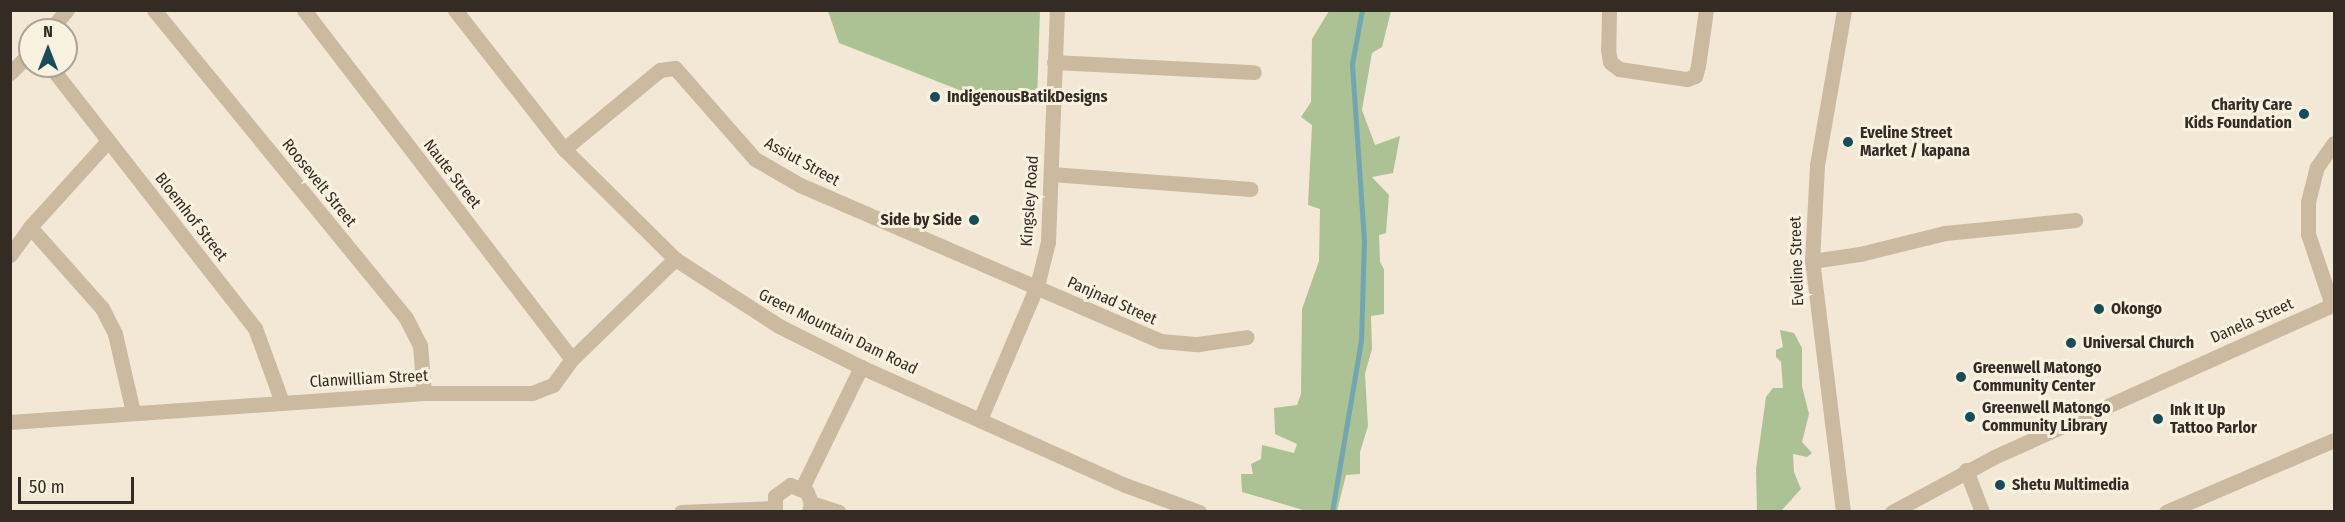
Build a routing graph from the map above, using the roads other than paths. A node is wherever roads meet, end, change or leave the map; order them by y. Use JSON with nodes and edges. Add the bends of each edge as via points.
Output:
{"nodes":[{"id":1,"x":154,"y":10,"type":"edge"},
{"id":2,"x":304,"y":10,"type":"edge"},
{"id":3,"x":455,"y":10,"type":"edge"},
{"id":4,"x":1057,"y":10,"type":"edge"},
{"id":5,"x":1609,"y":10,"type":"edge"},
{"id":6,"x":1706,"y":10,"type":"edge"},
{"id":7,"x":1844,"y":10,"type":"edge"},
{"id":8,"x":1054,"y":62,"type":"junction"},
{"id":9,"x":1254,"y":72,"type":"dead end"},
{"id":10,"x":59,"y":78,"type":"edge"},
{"id":11,"x":108,"y":141,"type":"junction"},
{"id":12,"x":2334,"y":143,"type":"edge"},
{"id":13,"x":564,"y":149,"type":"junction"},
{"id":14,"x":1051,"y":174,"type":"junction"},
{"id":15,"x":1250,"y":189,"type":"dead end"},
{"id":16,"x":2075,"y":220,"type":"dead end"},
{"id":17,"x":30,"y":227,"type":"junction"},
{"id":18,"x":10,"y":255,"type":"edge"},
{"id":19,"x":675,"y":259,"type":"junction"},
{"id":20,"x":1812,"y":261,"type":"junction"},
{"id":21,"x":1037,"y":286,"type":"junction"},
{"id":22,"x":2333,"y":304,"type":"edge"},
{"id":23,"x":1247,"y":337,"type":"dead end"},
{"id":24,"x":572,"y":359,"type":"junction"},
{"id":25,"x":861,"y":367,"type":"junction"},
{"id":26,"x":424,"y":393,"type":"junction"},
{"id":27,"x":282,"y":402,"type":"junction"},
{"id":28,"x":133,"y":412,"type":"junction"},
{"id":29,"x":981,"y":417,"type":"junction"},
{"id":30,"x":10,"y":422,"type":"edge"},
{"id":31,"x":2334,"y":440,"type":"edge"},
{"id":32,"x":1966,"y":470,"type":"junction"},
{"id":33,"x":802,"y":488,"type":"junction"},
{"id":34,"x":810,"y":507,"type":"edge"},
{"id":35,"x":775,"y":510,"type":"edge"},
{"id":36,"x":681,"y":512,"type":"edge"},
{"id":37,"x":839,"y":512,"type":"edge"},
{"id":38,"x":1199,"y":512,"type":"edge"},
{"id":39,"x":1843,"y":512,"type":"edge"},
{"id":40,"x":1892,"y":512,"type":"edge"},
{"id":41,"x":1982,"y":512,"type":"edge"},
{"id":42,"x":2166,"y":512,"type":"edge"}],
"edges":[{"from":1,"to":26,"type":"street","name":"Roosevelt Street","via":[[406,318],[420,345]]},
{"from":2,"to":24,"type":"street","name":"Naute Street"},
{"from":3,"to":13,"type":"street","name":"Green Mountain Dam Road"},
{"from":4,"to":8,"type":"street","name":"Kingsley Road"},
{"from":5,"to":6,"type":"street","via":[[1610,62],[1619,69],[1687,79],[1695,76],[1698,66]]},
{"from":7,"to":20,"type":"street","name":"Eveline Street","via":[[1817,165]]},
{"from":8,"to":9,"type":"street"},
{"from":8,"to":14,"type":"street","name":"Kingsley Road"},
{"from":10,"to":11,"type":"street","name":"Bloemhof Street"},
{"from":11,"to":17,"type":"street"},
{"from":11,"to":27,"type":"street","name":"Bloemhof Street","via":[[255,328]]},
{"from":12,"to":22,"type":"street","via":[[2318,167],[2308,202],[2308,234]]},
{"from":13,"to":19,"type":"street","name":"Green Mountain Dam Road"},
{"from":13,"to":21,"type":"street","name":"Assiut Street","via":[[660,70],[675,68],[755,159],[800,184]]},
{"from":14,"to":15,"type":"street"},
{"from":14,"to":21,"type":"street","name":"Kingsley Road","via":[[1048,242]]},
{"from":16,"to":20,"type":"street","via":[[1945,233],[1860,254]]},
{"from":17,"to":18,"type":"street"},
{"from":17,"to":28,"type":"street","via":[[102,308],[115,334]]},
{"from":19,"to":24,"type":"street","name":"Clanwilliam Street"},
{"from":19,"to":25,"type":"street","name":"Green Mountain Dam Road","via":[[779,326]]},
{"from":20,"to":39,"type":"street","name":"Eveline Street"},
{"from":21,"to":23,"type":"street","name":"Panjnad Street","via":[[1160,341],[1198,344]]},
{"from":21,"to":29,"type":"street","name":"Kingsley Road"},
{"from":22,"to":32,"type":"street","name":"Danela Street"},
{"from":24,"to":26,"type":"street","name":"Clanwilliam Street","via":[[553,385],[532,393]]},
{"from":25,"to":29,"type":"street","name":"Green Mountain Dam Road"},
{"from":25,"to":33,"type":"street"},
{"from":26,"to":27,"type":"street","name":"Clanwilliam Street"},
{"from":27,"to":28,"type":"street","name":"Clanwilliam Street"},
{"from":28,"to":30,"type":"street","name":"Clanwilliam Street"},
{"from":29,"to":38,"type":"street","name":"Green Mountain Dam Road","via":[[1125,485]]},
{"from":31,"to":42,"type":"street"},
{"from":32,"to":40,"type":"street","name":"Danela Street"},
{"from":32,"to":41,"type":"street"},
{"from":33,"to":34,"type":"street"},
{"from":33,"to":35,"type":"street","via":[[784,487],[775,496]]},
{"from":34,"to":37,"type":"street"},
{"from":35,"to":36,"type":"street"}]}
